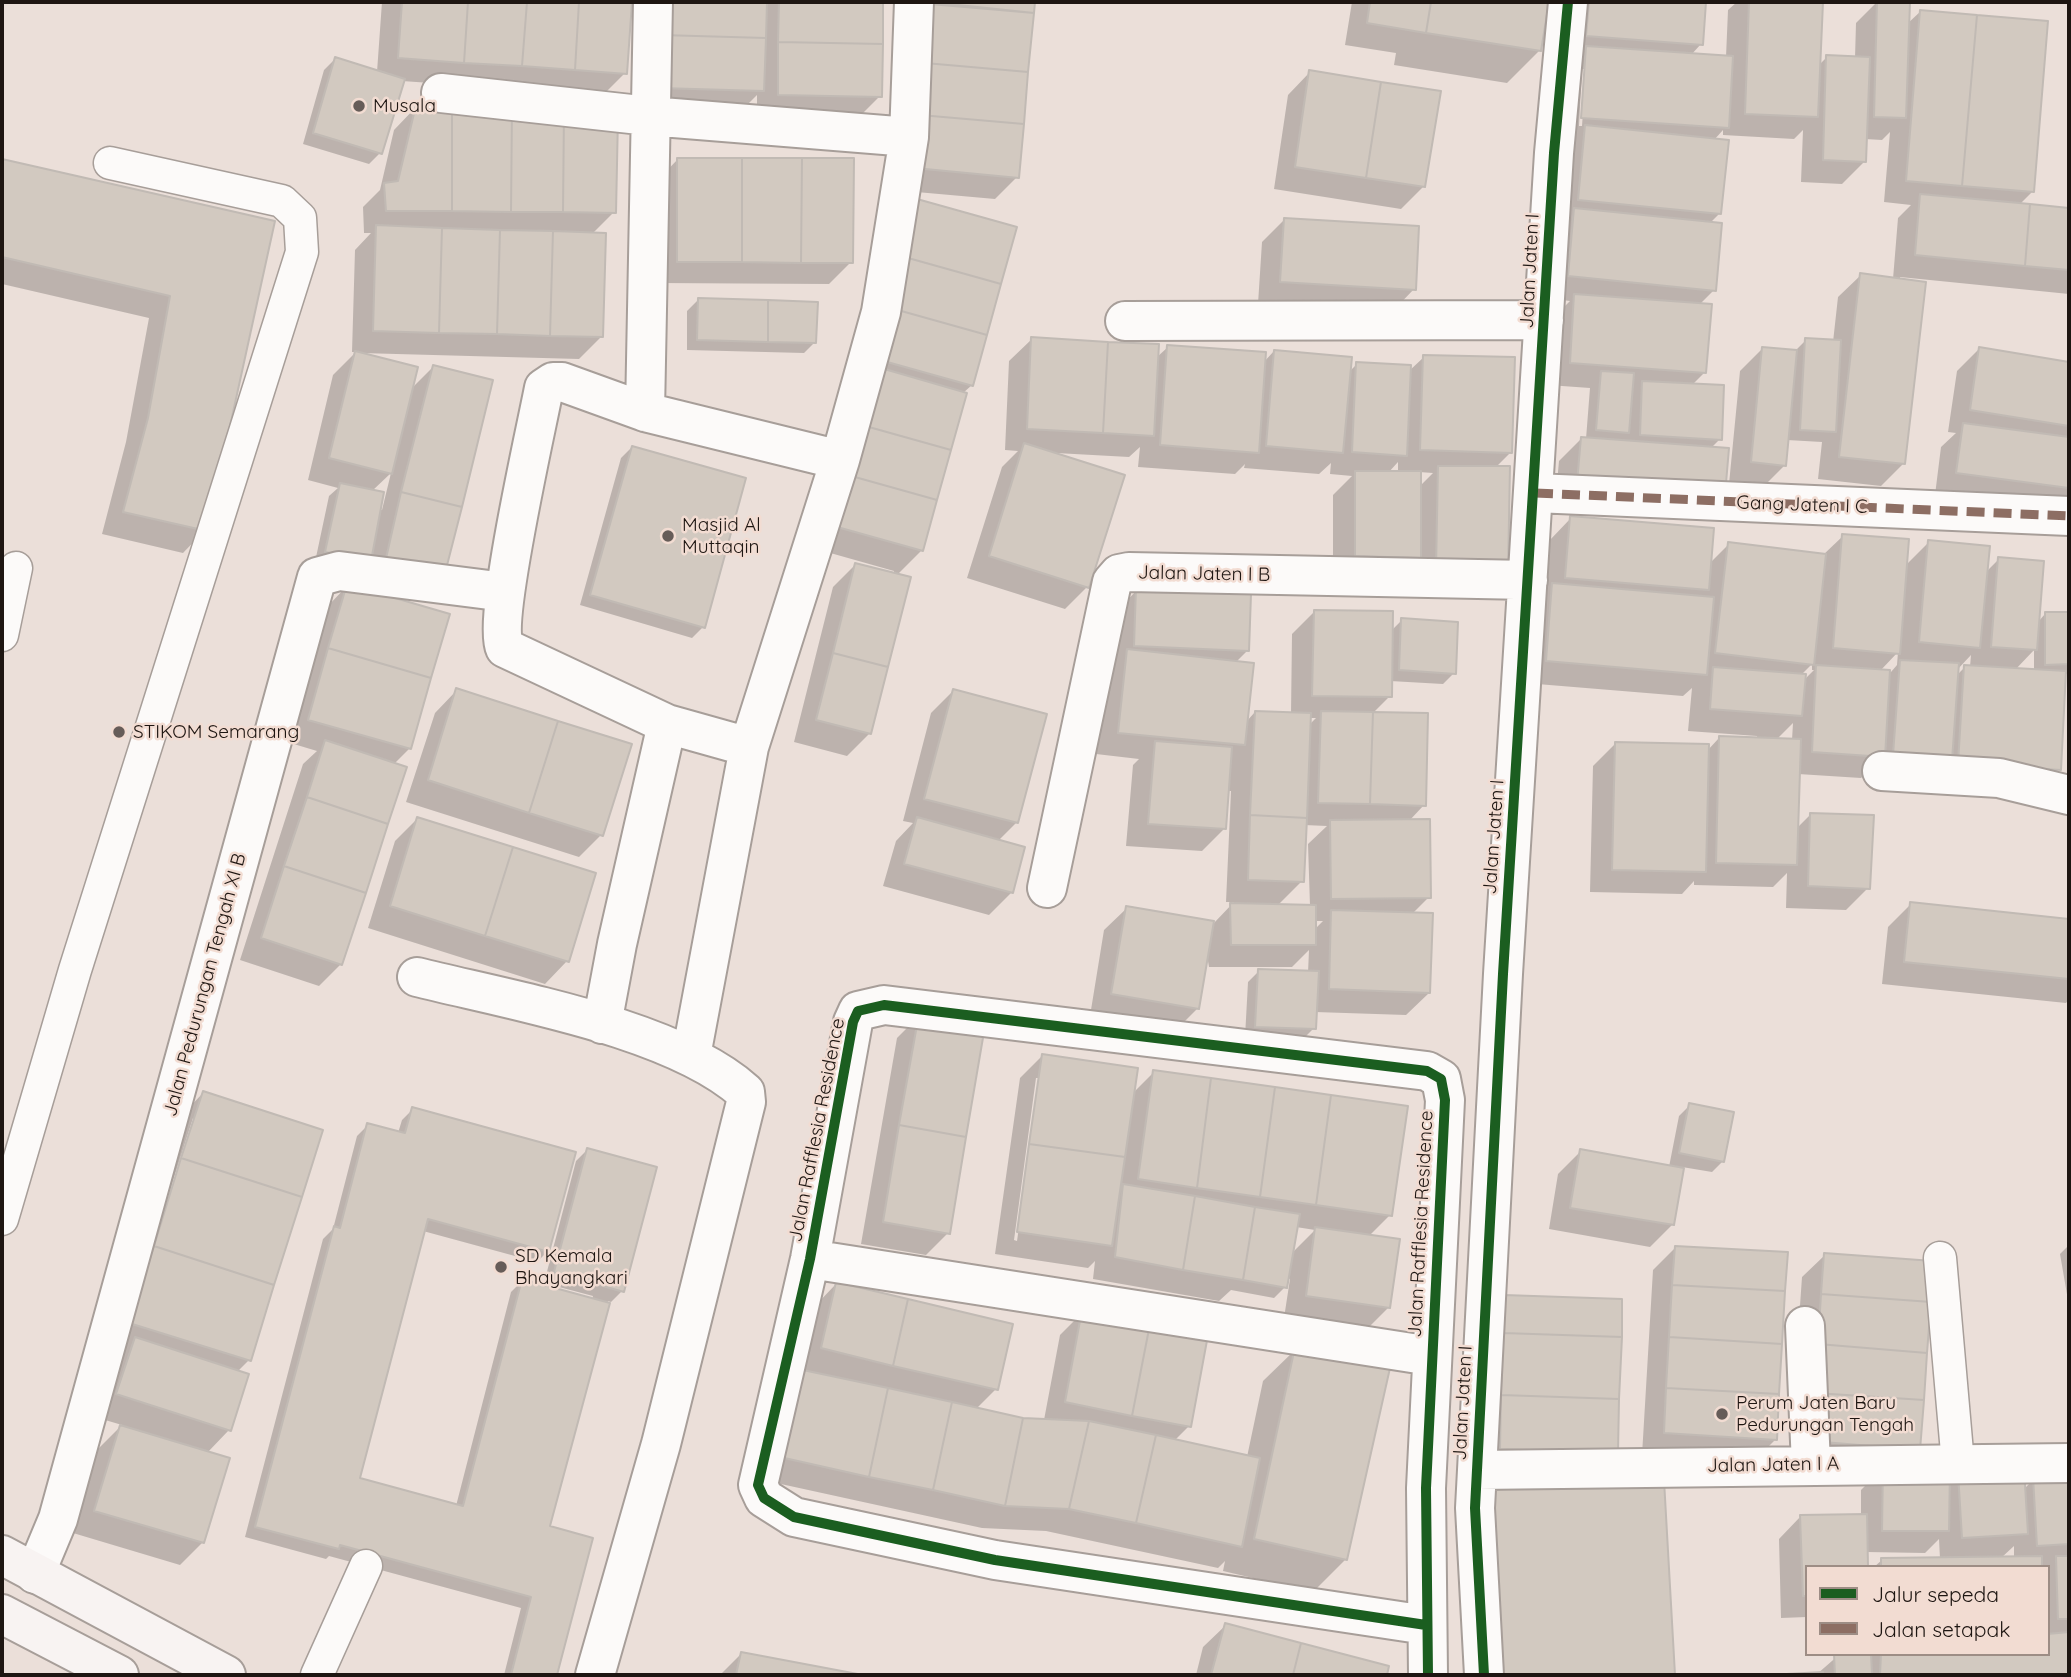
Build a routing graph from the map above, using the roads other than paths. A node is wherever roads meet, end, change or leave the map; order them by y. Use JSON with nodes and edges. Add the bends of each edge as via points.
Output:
{"nodes":[{"id":1,"x":653,"y":2,"type":"edge"},
{"id":2,"x":914,"y":2,"type":"edge"},
{"id":3,"x":1569,"y":2,"type":"edge"},
{"id":4,"x":441,"y":93,"type":"dead end"},
{"id":5,"x":649,"y":116,"type":"junction"},
{"id":6,"x":909,"y":137,"type":"junction"},
{"id":7,"x":110,"y":163,"type":"dead end"},
{"id":8,"x":1544,"y":320,"type":"junction"},
{"id":9,"x":1125,"y":321,"type":"dead end"},
{"id":10,"x":645,"y":412,"type":"junction"},
{"id":11,"x":840,"y":460,"type":"junction"},
{"id":12,"x":1535,"y":493,"type":"junction"},
{"id":13,"x":2069,"y":516,"type":"edge"},
{"id":14,"x":16,"y":568,"type":"dead end"},
{"id":15,"x":1528,"y":580,"type":"junction"},
{"id":16,"x":505,"y":592,"type":"junction"},
{"id":17,"x":2,"y":635,"type":"edge"},
{"id":18,"x":667,"y":724,"type":"junction"},
{"id":19,"x":749,"y":747,"type":"junction"},
{"id":20,"x":1882,"y":771,"type":"dead end"},
{"id":21,"x":2069,"y":794,"type":"edge"},
{"id":22,"x":1047,"y":888,"type":"dead end"},
{"id":23,"x":417,"y":977,"type":"dead end"},
{"id":24,"x":603,"y":1024,"type":"junction"},
{"id":25,"x":691,"y":1056,"type":"junction"},
{"id":26,"x":2,"y":1219,"type":"edge"},
{"id":27,"x":1940,"y":1258,"type":"dead end"},
{"id":28,"x":810,"y":1259,"type":"junction"},
{"id":29,"x":1805,"y":1326,"type":"dead end"},
{"id":30,"x":1431,"y":1356,"type":"junction"},
{"id":31,"x":2069,"y":1462,"type":"edge"},
{"id":32,"x":1958,"y":1464,"type":"junction"},
{"id":33,"x":1811,"y":1465,"type":"junction"},
{"id":34,"x":1477,"y":1470,"type":"junction"},
{"id":35,"x":2,"y":1555,"type":"edge"},
{"id":36,"x":366,"y":1566,"type":"dead end"},
{"id":37,"x":36,"y":1574,"type":"junction"},
{"id":38,"x":2,"y":1614,"type":"edge"},
{"id":39,"x":1426,"y":1625,"type":"junction"},
{"id":40,"x":119,"y":1675,"type":"edge"},
{"id":41,"x":226,"y":1675,"type":"edge"},
{"id":42,"x":317,"y":1675,"type":"edge"},
{"id":43,"x":594,"y":1675,"type":"edge"},
{"id":44,"x":1428,"y":1675,"type":"edge"},
{"id":45,"x":1485,"y":1675,"type":"edge"}],
"edges":[{"from":1,"to":5,"type":"street"},
{"from":2,"to":6,"type":"street"},
{"from":3,"to":8,"type":"street","name":"Jalan Jaten I"},
{"from":4,"to":5,"type":"street"},
{"from":5,"to":6,"type":"street"},
{"from":5,"to":10,"type":"street"},
{"from":6,"to":11,"type":"street","via":[[881,312]]},
{"from":7,"to":26,"type":"lane","via":[[282,201],[300,218],[302,252],[75,970]]},
{"from":8,"to":9,"type":"street"},
{"from":8,"to":12,"type":"street","name":"Jalan Jaten I"},
{"from":10,"to":11,"type":"street"},
{"from":10,"to":16,"type":"street","via":[[562,382],[544,388]]},
{"from":11,"to":19,"type":"street"},
{"from":12,"to":13,"type":"street","name":"Gang Jaten I C"},
{"from":12,"to":15,"type":"street","name":"Jalan Jaten I"},
{"from":14,"to":17,"type":"lane"},
{"from":15,"to":22,"type":"street","name":"Jalan Jaten I B","via":[[1119,574],[1112,582]]},
{"from":15,"to":34,"type":"street","name":"Jalan Jaten I"},
{"from":16,"to":18,"type":"street","via":[[500,639],[505,649]]},
{"from":16,"to":37,"type":"street","name":"Jalan Pedurungan Tengah XI B","via":[[338,571],[317,577],[58,1519]]},
{"from":18,"to":19,"type":"street"},
{"from":18,"to":24,"type":"street"},
{"from":19,"to":25,"type":"street"},
{"from":20,"to":21,"type":"street","via":[[1999,778]]},
{"from":23,"to":24,"type":"street"},
{"from":24,"to":25,"type":"street"},
{"from":25,"to":43,"type":"street","via":[[739,1086],[746,1102],[661,1444]]},
{"from":27,"to":32,"type":"lane"},
{"from":28,"to":30,"type":"street","name":"Jalan Rafflesia Residence"},
{"from":28,"to":30,"type":"street","name":"Jalan Rafflesia Residence","via":[[853,1022],[858,1011],[867,1008],[884,1005],[1427,1071],[1441,1079],[1445,1100]]},
{"from":28,"to":39,"type":"street","name":"Jalan Rafflesia Residence","via":[[758,1485],[764,1498],[794,1517],[995,1560]]},
{"from":29,"to":33,"type":"street"},
{"from":30,"to":39,"type":"street","name":"Jalan Rafflesia Residence"},
{"from":31,"to":32,"type":"street","name":"Jalan Jaten I A"},
{"from":32,"to":33,"type":"street","name":"Jalan Jaten I A"},
{"from":33,"to":34,"type":"street","name":"Jalan Jaten I A"},
{"from":34,"to":45,"type":"street","name":"Jalan Jaten I"},
{"from":35,"to":37,"type":"main road"},
{"from":36,"to":42,"type":"lane"},
{"from":37,"to":41,"type":"main road"},
{"from":38,"to":40,"type":"main road"},
{"from":39,"to":44,"type":"street","name":"Jalan Rafflesia Residence"}]}
